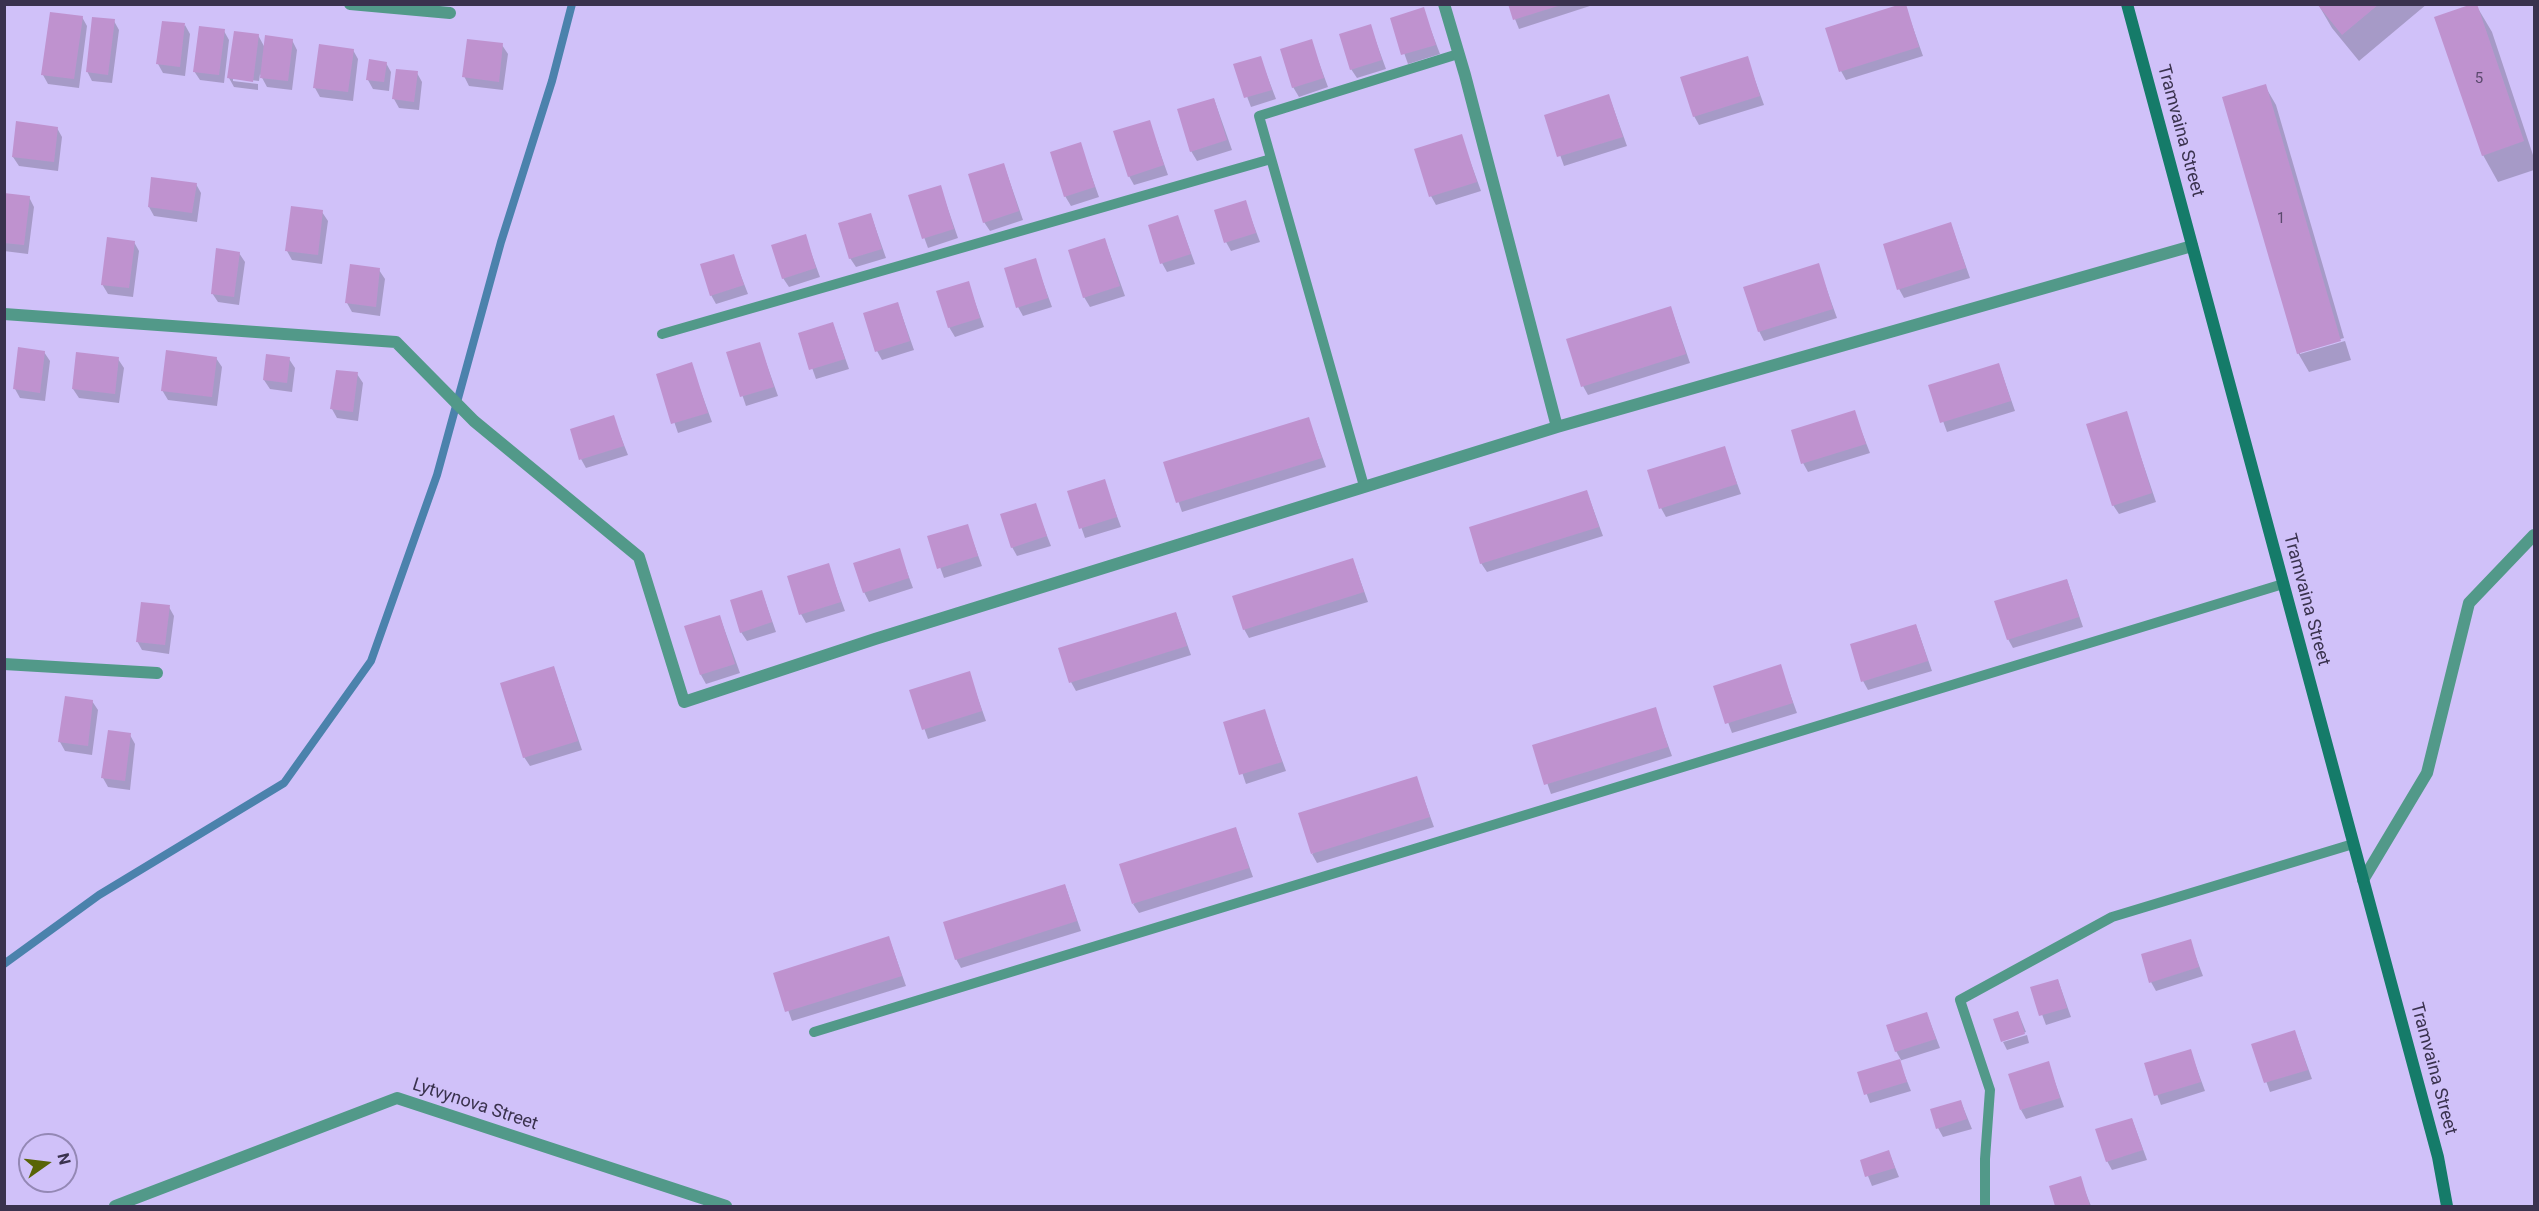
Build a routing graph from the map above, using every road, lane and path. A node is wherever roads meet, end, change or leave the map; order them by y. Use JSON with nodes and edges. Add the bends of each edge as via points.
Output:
{"nodes":[{"id":1,"x":350,"y":4,"type":"edge"},
{"id":2,"x":1444,"y":4,"type":"edge"},
{"id":3,"x":2127,"y":4,"type":"edge"},
{"id":4,"x":450,"y":14,"type":"dead end"},
{"id":5,"x":1458,"y":54,"type":"junction"},
{"id":6,"x":1270,"y":159,"type":"junction"},
{"id":7,"x":2192,"y":246,"type":"junction"},
{"id":8,"x":4,"y":314,"type":"edge"},
{"id":9,"x":662,"y":334,"type":"dead end"},
{"id":10,"x":1557,"y":427,"type":"junction"},
{"id":11,"x":1364,"y":486,"type":"junction"},
{"id":12,"x":2535,"y":535,"type":"edge"},
{"id":13,"x":2283,"y":584,"type":"junction"},
{"id":14,"x":4,"y":664,"type":"edge"},
{"id":15,"x":157,"y":673,"type":"dead end"},
{"id":16,"x":2354,"y":844,"type":"junction"},
{"id":17,"x":2363,"y":880,"type":"junction"},
{"id":18,"x":814,"y":1032,"type":"dead end"},
{"id":19,"x":115,"y":1206,"type":"edge"},
{"id":20,"x":726,"y":1206,"type":"edge"},
{"id":21,"x":1985,"y":1206,"type":"edge"},
{"id":22,"x":2447,"y":1206,"type":"edge"}],
"edges":[{"from":1,"to":4,"type":"street"},
{"from":2,"to":5,"type":"street"},
{"from":3,"to":7,"type":"street","name":"Tramvaina Street"},
{"from":5,"to":6,"type":"lane","via":[[1258,116]]},
{"from":5,"to":10,"type":"street"},
{"from":6,"to":9,"type":"lane"},
{"from":6,"to":11,"type":"lane"},
{"from":7,"to":10,"type":"street"},
{"from":7,"to":13,"type":"street","name":"Tramvaina Street"},
{"from":8,"to":11,"type":"street","via":[[396,342],[474,421],[639,557],[684,702]]},
{"from":10,"to":11,"type":"street"},
{"from":12,"to":17,"type":"street","via":[[2469,603],[2427,773]]},
{"from":13,"to":16,"type":"street","name":"Tramvaina Street"},
{"from":13,"to":18,"type":"lane"},
{"from":14,"to":15,"type":"street"},
{"from":16,"to":17,"type":"street","name":"Tramvaina Street"},
{"from":16,"to":21,"type":"lane","via":[[2112,917],[1960,1000],[1990,1090],[1984,1159]]},
{"from":17,"to":22,"type":"street","name":"Tramvaina Street","via":[[2439,1158]]},
{"from":19,"to":20,"type":"street","name":"Lytvynova Street","via":[[397,1098]]}]}
